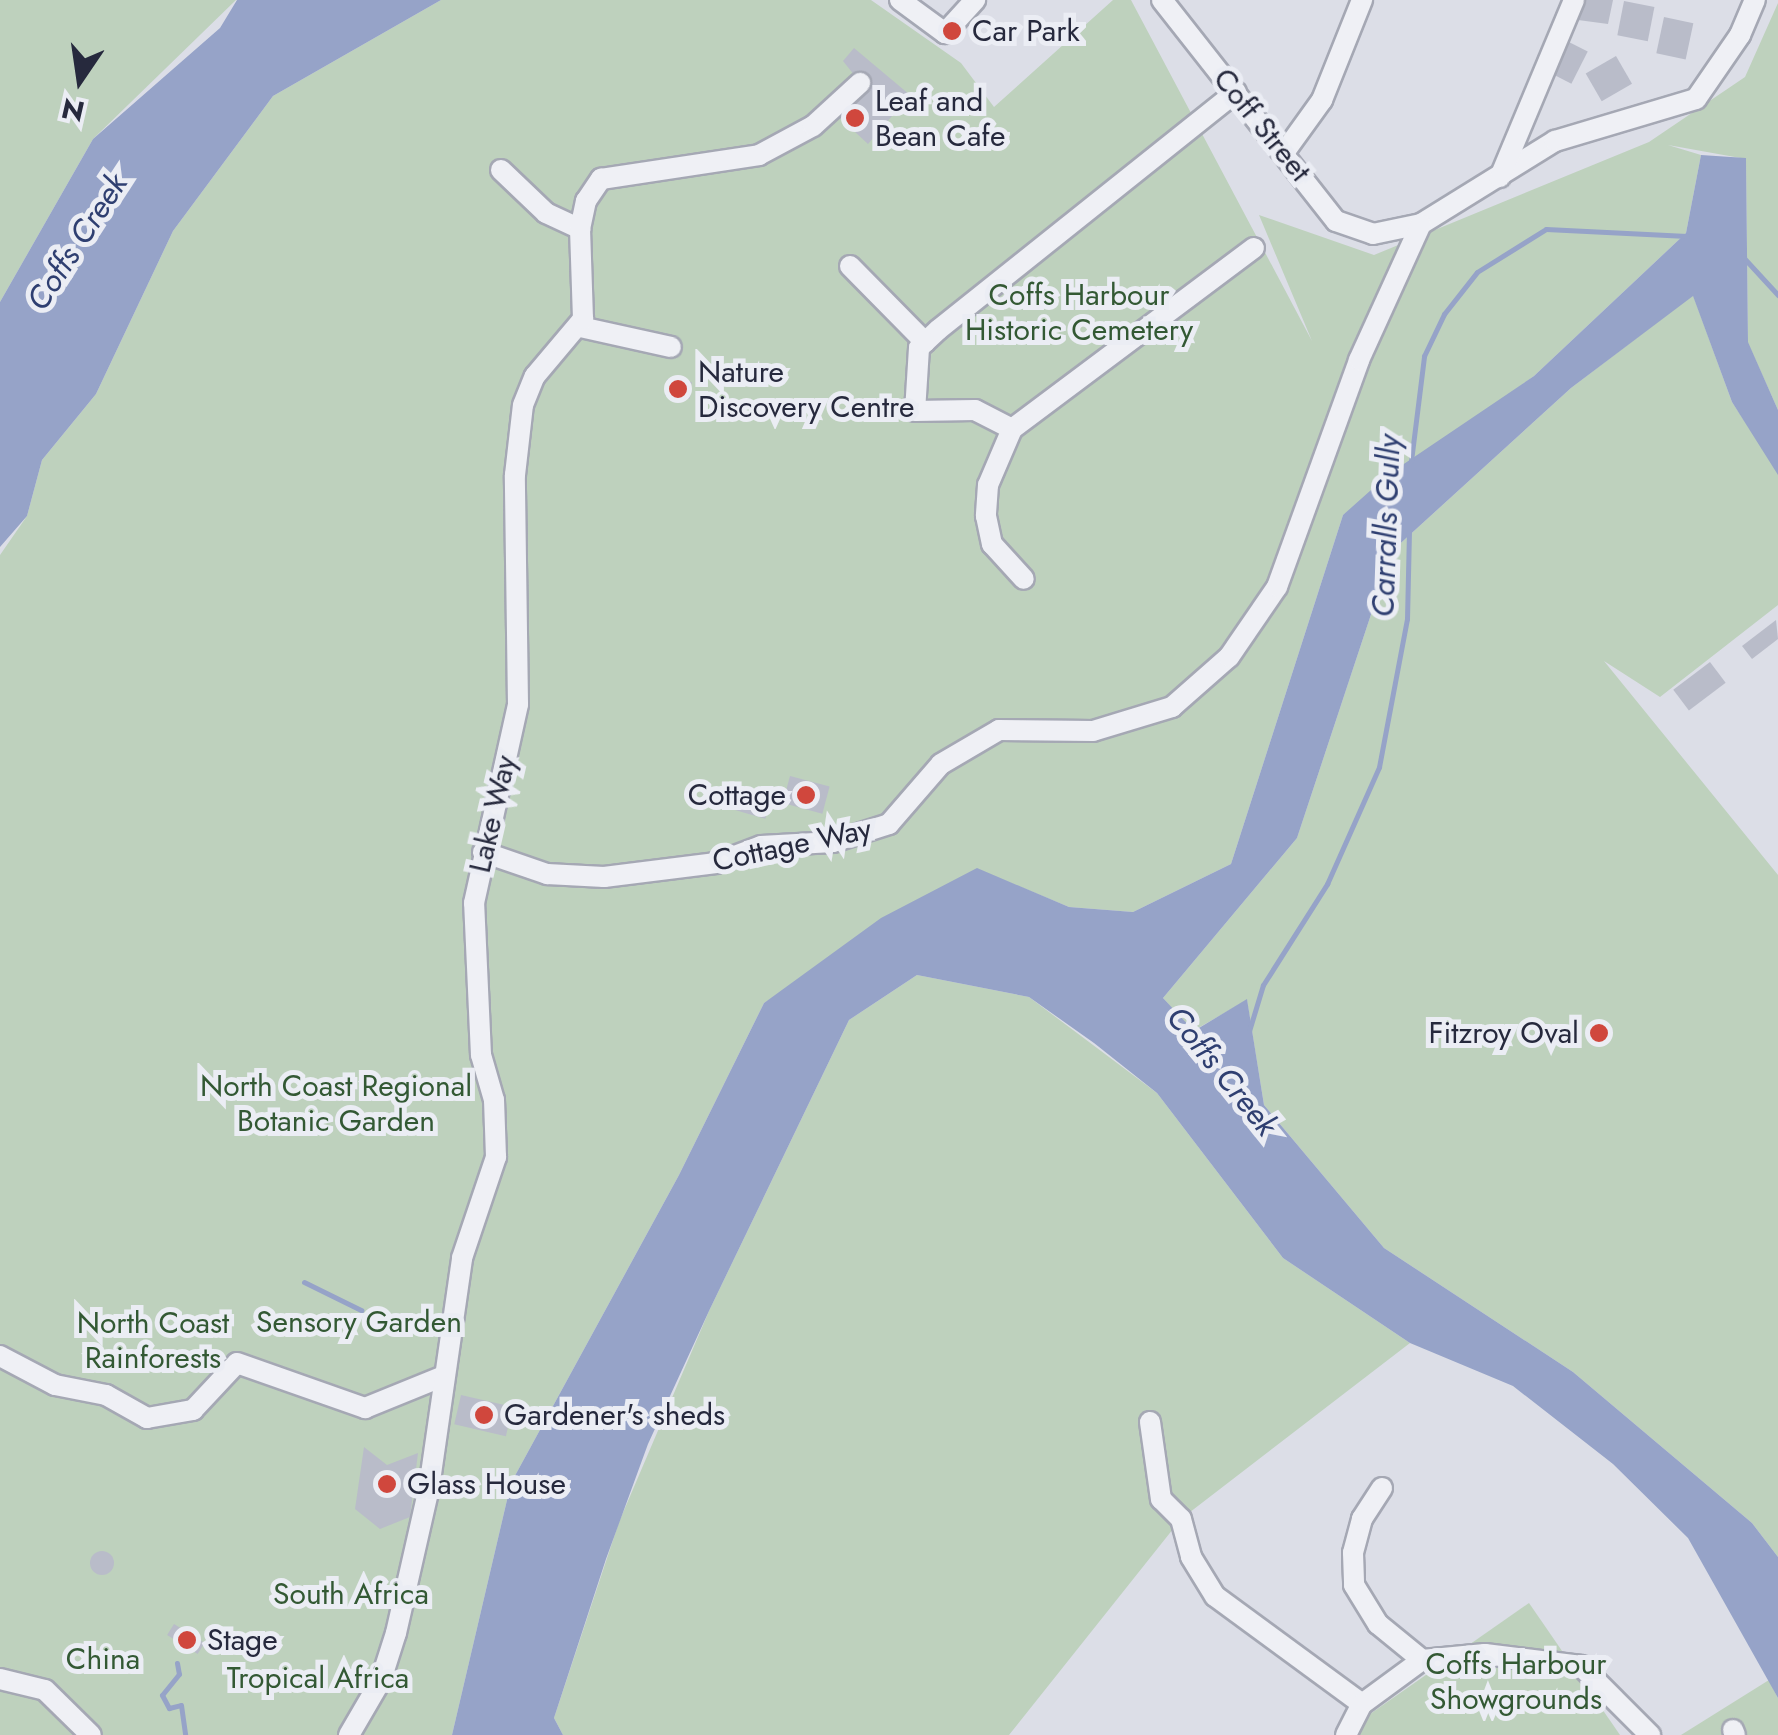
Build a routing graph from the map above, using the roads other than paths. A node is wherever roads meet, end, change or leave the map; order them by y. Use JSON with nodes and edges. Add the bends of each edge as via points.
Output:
{"nodes":[{"id":1,"x":900,"y":0,"type":"edge"},
{"id":2,"x":975,"y":0,"type":"edge"},
{"id":3,"x":1162,"y":0,"type":"edge"},
{"id":4,"x":1362,"y":0,"type":"edge"},
{"id":5,"x":1574,"y":0,"type":"edge"},
{"id":6,"x":1755,"y":0,"type":"edge"},
{"id":7,"x":860,"y":84,"type":"dead end"},
{"id":8,"x":1236,"y":92,"type":"junction"},
{"id":9,"x":1286,"y":150,"type":"junction"},
{"id":10,"x":502,"y":170,"type":"dead end"},
{"id":11,"x":1500,"y":179,"type":"junction"},
{"id":12,"x":1421,"y":224,"type":"junction"},
{"id":13,"x":580,"y":228,"type":"junction"},
{"id":14,"x":1254,"y":248,"type":"dead end"},
{"id":15,"x":850,"y":266,"type":"dead end"},
{"id":16,"x":580,"y":327,"type":"junction"},
{"id":17,"x":925,"y":342,"type":"junction"},
{"id":18,"x":671,"y":347,"type":"dead end"},
{"id":19,"x":1012,"y":429,"type":"junction"},
{"id":20,"x":1024,"y":579,"type":"dead end"},
{"id":21,"x":483,"y":852,"type":"junction"},
{"id":22,"x":0,"y":1356,"type":"edge"},
{"id":23,"x":444,"y":1376,"type":"junction"},
{"id":24,"x":1150,"y":1422,"type":"dead end"},
{"id":25,"x":1382,"y":1488,"type":"dead end"},
{"id":26,"x":1422,"y":1660,"type":"junction"},
{"id":27,"x":0,"y":1679,"type":"edge"},
{"id":28,"x":1362,"y":1704,"type":"junction"},
{"id":29,"x":91,"y":1735,"type":"edge"},
{"id":30,"x":348,"y":1735,"type":"edge"},
{"id":31,"x":1346,"y":1735,"type":"edge"},
{"id":32,"x":1650,"y":1735,"type":"edge"}],
"edges":[{"from":1,"to":2,"type":"street","via":[[945,33]]},
{"from":3,"to":8,"type":"street","name":"Coff Street"},
{"from":4,"to":9,"type":"street","via":[[1322,100]]},
{"from":5,"to":11,"type":"street"},
{"from":6,"to":11,"type":"street","via":[[1696,100],[1555,140]]},
{"from":7,"to":13,"type":"street","via":[[814,126],[758,155],[601,179]]},
{"from":8,"to":9,"type":"street","name":"Coff Street"},
{"from":8,"to":17,"type":"street"},
{"from":9,"to":12,"type":"street","name":"Coff Street","via":[[1336,221],[1373,234]]},
{"from":10,"to":13,"type":"street","via":[[546,213]]},
{"from":11,"to":12,"type":"street"},
{"from":12,"to":21,"type":"street","name":"Cottage Way","via":[[1359,360],[1278,587],[1230,657],[1172,707],[1093,731],[999,730],[941,764],[889,824],[833,842],[760,846],[716,863],[604,877],[548,874]]},
{"from":13,"to":16,"type":"street"},
{"from":14,"to":19,"type":"street"},
{"from":15,"to":17,"type":"street"},
{"from":16,"to":18,"type":"street"},
{"from":16,"to":21,"type":"street","name":"Lake Way","via":[[530,384],[519,428],[518,704]]},
{"from":17,"to":19,"type":"street","via":[[914,410],[974,410]]},
{"from":19,"to":20,"type":"street","via":[[988,485],[986,516],[992,544]]},
{"from":21,"to":23,"type":"street","name":"Lake Way","via":[[474,903],[476,991],[496,1156],[462,1258]]},
{"from":22,"to":23,"type":"street","via":[[55,1385],[97,1392],[147,1418],[200,1404],[236,1363],[364,1408]]},
{"from":23,"to":30,"type":"street","name":"Lake Way","via":[[429,1488],[396,1634],[382,1680]]},
{"from":24,"to":28,"type":"street","via":[[1161,1498],[1181,1518],[1190,1557],[1216,1596]]},
{"from":25,"to":26,"type":"street","via":[[1362,1518],[1354,1585],[1378,1624]]},
{"from":26,"to":28,"type":"street"},
{"from":26,"to":32,"type":"street","via":[[1534,1655],[1581,1666]]},
{"from":27,"to":29,"type":"street","via":[[46,1690]]},
{"from":28,"to":31,"type":"street"}]}
